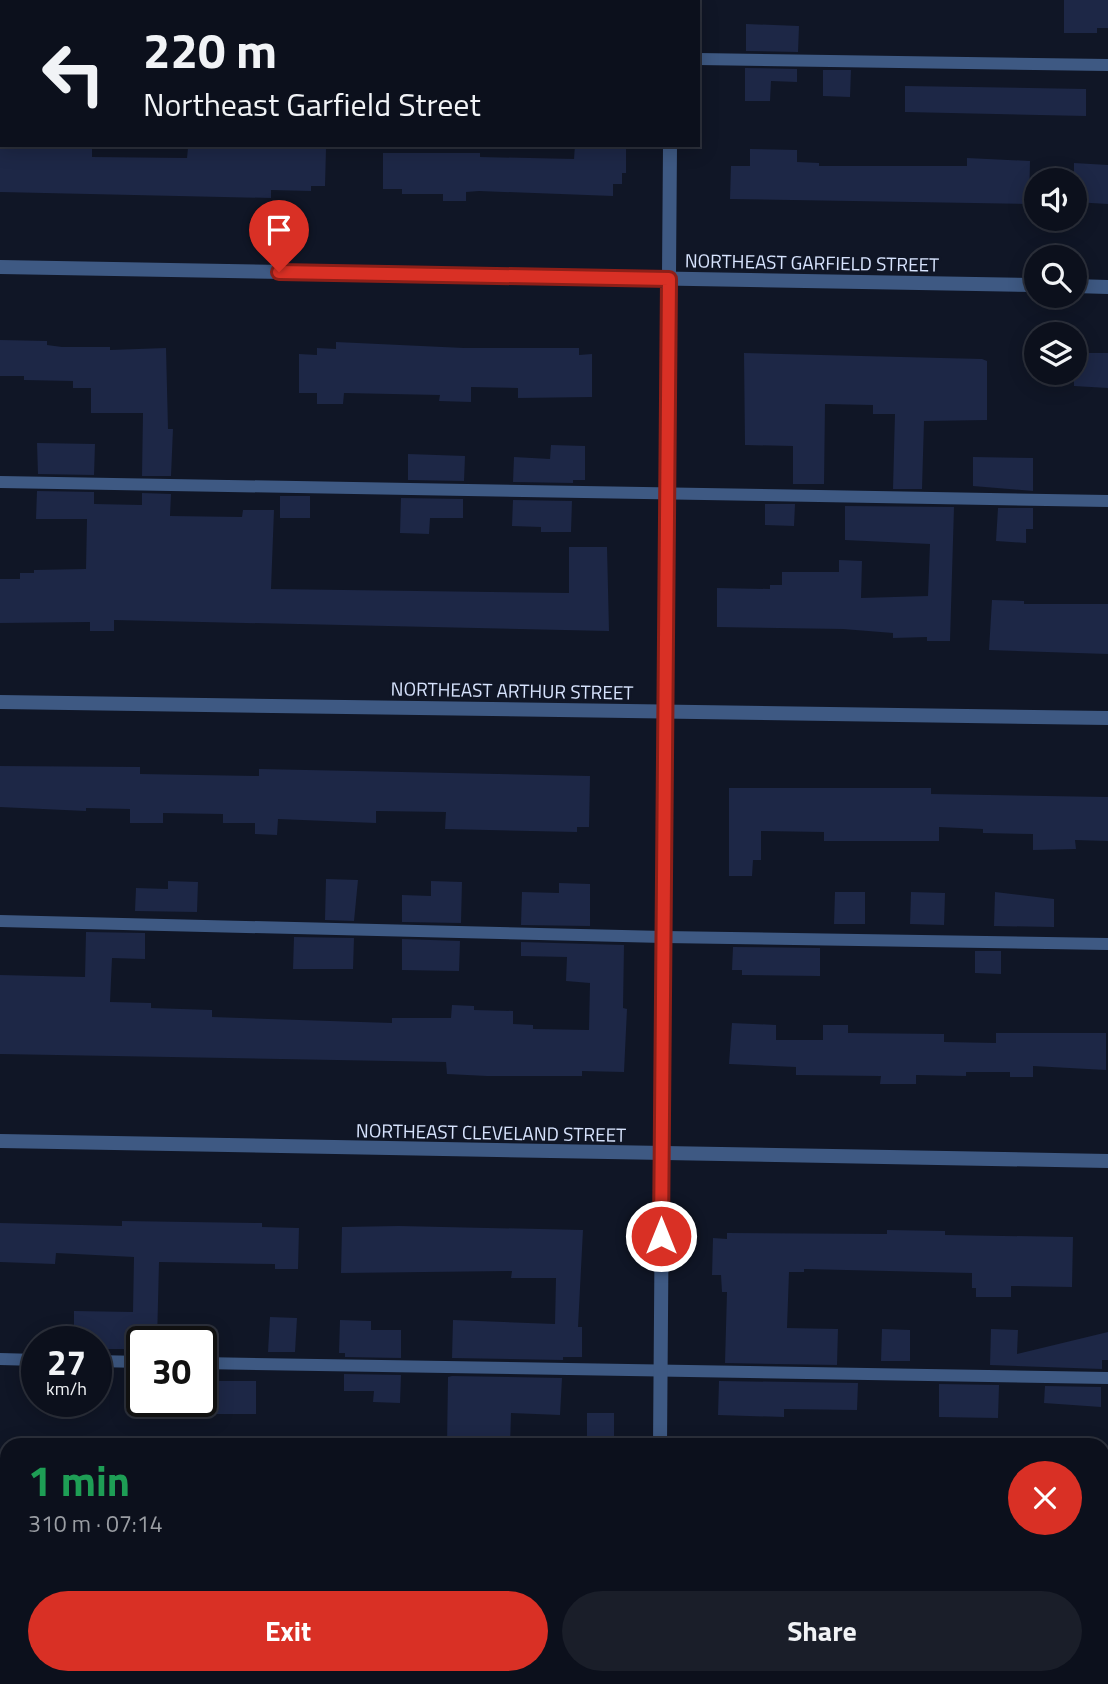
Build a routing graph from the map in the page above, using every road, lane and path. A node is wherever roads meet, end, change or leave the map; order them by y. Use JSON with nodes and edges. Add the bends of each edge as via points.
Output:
{"nodes":[{"id":1,"x":700,"y":59,"type":"edge"},
{"id":2,"x":1108,"y":65,"type":"edge"},
{"id":3,"x":670,"y":147,"type":"edge"},
{"id":4,"x":0,"y":267,"type":"edge"},
{"id":5,"x":669,"y":279,"type":"junction"},
{"id":6,"x":1024,"y":285,"type":"edge"},
{"id":7,"x":1087,"y":286,"type":"edge"},
{"id":8,"x":1108,"y":286,"type":"edge"},
{"id":9,"x":0,"y":482,"type":"edge"},
{"id":10,"x":667,"y":494,"type":"junction"},
{"id":11,"x":1108,"y":501,"type":"edge"},
{"id":12,"x":0,"y":702,"type":"edge"},
{"id":13,"x":665,"y":712,"type":"junction"},
{"id":14,"x":1108,"y":718,"type":"edge"},
{"id":15,"x":0,"y":921,"type":"edge"},
{"id":16,"x":664,"y":937,"type":"junction"},
{"id":17,"x":1108,"y":944,"type":"edge"},
{"id":18,"x":0,"y":1141,"type":"edge"},
{"id":19,"x":662,"y":1154,"type":"junction"},
{"id":20,"x":1108,"y":1161,"type":"edge"},
{"id":21,"x":0,"y":1359,"type":"edge"},
{"id":22,"x":21,"y":1360,"type":"edge"},
{"id":23,"x":217,"y":1363,"type":"edge"},
{"id":24,"x":660,"y":1371,"type":"junction"},
{"id":25,"x":1108,"y":1378,"type":"edge"},
{"id":26,"x":660,"y":1438,"type":"edge"}],
"edges":[{"from":1,"to":2,"type":"lane"},
{"from":3,"to":5,"type":"street"},
{"from":4,"to":5,"type":"street","name":"NORTHEAST GARFIELD STREET"},
{"from":5,"to":6,"type":"street","name":"NORTHEAST GARFIELD STREET"},
{"from":5,"to":10,"type":"street"},
{"from":7,"to":8,"type":"street"},
{"from":9,"to":10,"type":"lane"},
{"from":10,"to":11,"type":"lane"},
{"from":10,"to":13,"type":"street"},
{"from":12,"to":13,"type":"street","name":"NORTHEAST ARTHUR STREET"},
{"from":13,"to":14,"type":"street","name":"NORTHEAST ARTHUR STREET"},
{"from":13,"to":16,"type":"street"},
{"from":15,"to":16,"type":"lane"},
{"from":16,"to":17,"type":"lane"},
{"from":16,"to":19,"type":"street"},
{"from":18,"to":19,"type":"street","name":"NORTHEAST CLEVELAND STREET"},
{"from":19,"to":20,"type":"street","name":"NORTHEAST CLEVELAND STREET"},
{"from":19,"to":24,"type":"street"},
{"from":21,"to":22,"type":"lane"},
{"from":23,"to":24,"type":"lane"},
{"from":24,"to":25,"type":"lane"},
{"from":24,"to":26,"type":"street"}]}
